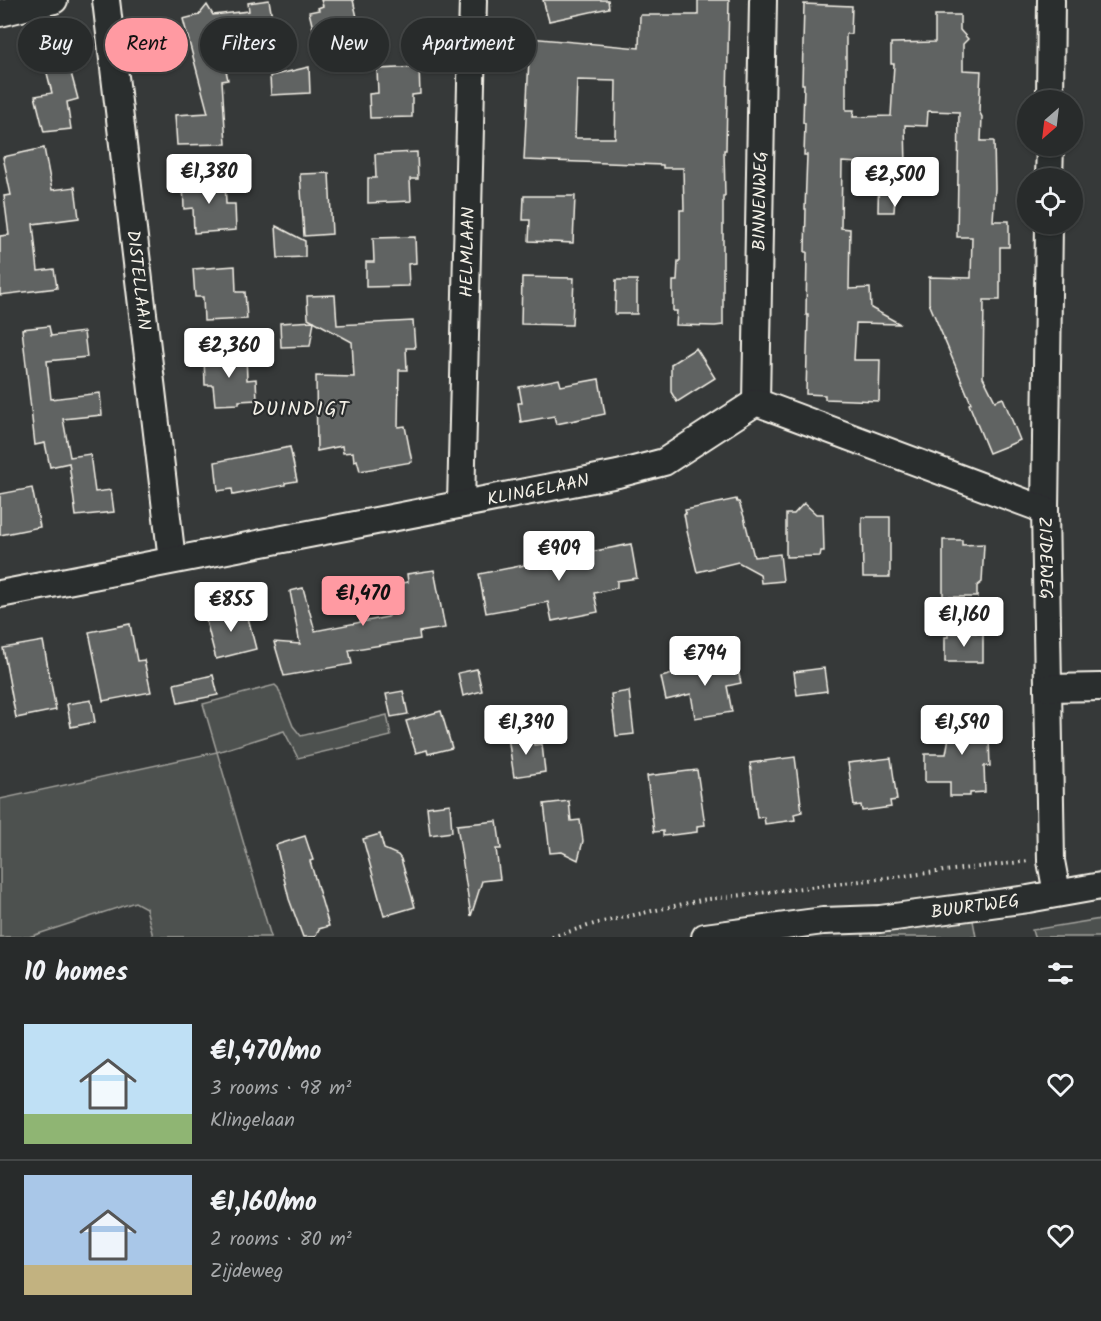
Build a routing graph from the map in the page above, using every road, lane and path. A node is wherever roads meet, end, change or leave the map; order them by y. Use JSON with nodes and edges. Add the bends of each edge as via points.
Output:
{"nodes":[{"id":1,"x":54,"y":0,"type":"edge"},
{"id":2,"x":106,"y":0,"type":"edge"},
{"id":3,"x":473,"y":0,"type":"edge"},
{"id":4,"x":762,"y":0,"type":"edge"},
{"id":5,"x":1052,"y":0,"type":"edge"},
{"id":6,"x":0,"y":13,"type":"edge"},
{"id":7,"x":1050,"y":90,"type":"edge"},
{"id":8,"x":1049,"y":234,"type":"edge"},
{"id":9,"x":756,"y":402,"type":"junction"},
{"id":10,"x":461,"y":504,"type":"junction"},
{"id":11,"x":1045,"y":510,"type":"junction"},
{"id":12,"x":172,"y":560,"type":"junction"},
{"id":13,"x":0,"y":594,"type":"edge"},
{"id":14,"x":1101,"y":687,"type":"edge"},
{"id":15,"x":1048,"y":688,"type":"junction"},
{"id":16,"x":1051,"y":861,"type":"junction"},
{"id":17,"x":1101,"y":886,"type":"edge"},
{"id":18,"x":1057,"y":893,"type":"junction"},
{"id":19,"x":552,"y":937,"type":"edge"},
{"id":20,"x":705,"y":937,"type":"edge"}],
"edges":[{"from":1,"to":6,"type":"street"},
{"from":2,"to":12,"type":"street","name":"DISTELLAAN"},
{"from":3,"to":10,"type":"street","name":"HELMLAAN"},
{"from":4,"to":9,"type":"street","name":"BINNENWEG"},
{"from":5,"to":7,"type":"street"},
{"from":8,"to":11,"type":"street","name":"ZIJDEWEG"},
{"from":9,"to":10,"type":"street","name":"KLINGELAAN","via":[[664,462]]},
{"from":9,"to":11,"type":"street"},
{"from":10,"to":12,"type":"street","name":"KLINGELAAN"},
{"from":11,"to":15,"type":"street","name":"ZIJDEWEG"},
{"from":12,"to":13,"type":"street","name":"KLINGELAAN"},
{"from":14,"to":15,"type":"street"},
{"from":15,"to":16,"type":"street","name":"ZIJDEWEG"},
{"from":16,"to":18,"type":"street","name":"ZIJDEWEG"},
{"from":16,"to":19,"type":"path","via":[[721,897]]},
{"from":17,"to":18,"type":"street","name":"BUURTWEG"},
{"from":18,"to":20,"type":"street","name":"BUURTWEG","via":[[880,919],[823,921]]}]}
